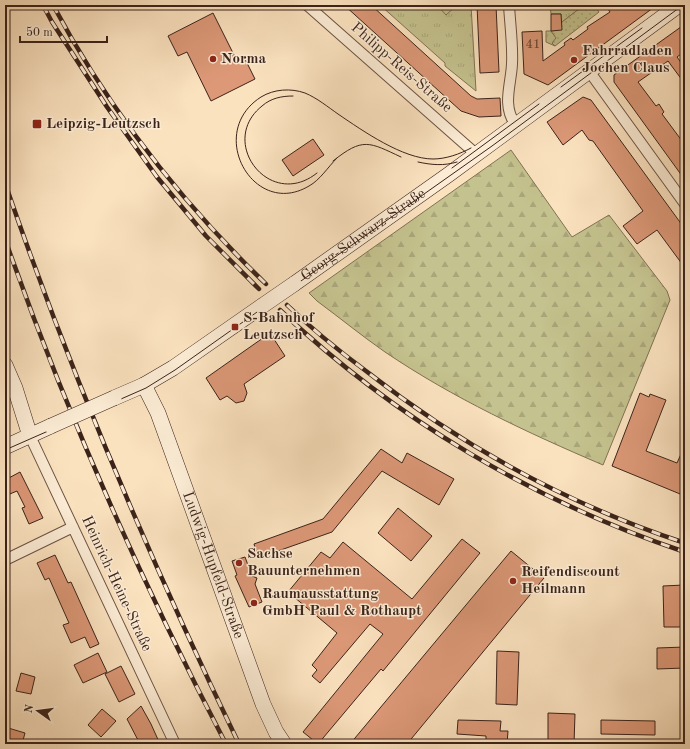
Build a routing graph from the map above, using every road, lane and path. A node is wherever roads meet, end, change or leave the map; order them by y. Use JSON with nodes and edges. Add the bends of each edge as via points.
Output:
{"nodes":[{"id":1,"x":307,"y":5,"type":"edge"},
{"id":2,"x":509,"y":5,"type":"edge"},
{"id":3,"x":679,"y":5,"type":"edge"},
{"id":4,"x":590,"y":71,"type":"junction"},
{"id":5,"x":515,"y":124,"type":"junction"},
{"id":6,"x":476,"y":154,"type":"junction"},
{"id":7,"x":685,"y":204,"type":"edge"},
{"id":8,"x":5,"y":365,"type":"edge"},
{"id":9,"x":144,"y":386,"type":"junction"},
{"id":10,"x":30,"y":436,"type":"junction"},
{"id":11,"x":5,"y":447,"type":"edge"},
{"id":12,"x":73,"y":527,"type":"junction"},
{"id":13,"x":5,"y":560,"type":"edge"},
{"id":14,"x":175,"y":744,"type":"edge"},
{"id":15,"x":284,"y":744,"type":"edge"}],
"edges":[{"from":1,"to":6,"type":"street","name":"Philipp-Reis-Straße"},
{"from":2,"to":5,"type":"street","via":[[512,65],[507,102]]},
{"from":3,"to":4,"type":"street","name":"Georg-Schwarz-Straße"},
{"from":4,"to":5,"type":"street","name":"Georg-Schwarz-Straße"},
{"from":4,"to":7,"type":"street"},
{"from":5,"to":6,"type":"street","name":"Georg-Schwarz-Straße"},
{"from":6,"to":9,"type":"street","name":"Georg-Schwarz-Straße","bridge":true,"via":[[294,284]]},
{"from":8,"to":10,"type":"street"},
{"from":9,"to":10,"type":"street","name":"Georg-Schwarz-Straße","bridge":true},
{"from":9,"to":15,"type":"street","name":"Ludwig-Hupfeld-Straße","via":[[158,413],[263,704]]},
{"from":10,"to":11,"type":"street","name":"Georg-Schwarz-Straße"},
{"from":10,"to":12,"type":"street","name":"Heinrich-Heine-Straße"},
{"from":12,"to":13,"type":"street"},
{"from":12,"to":14,"type":"street","name":"Heinrich-Heine-Straße"}]}
